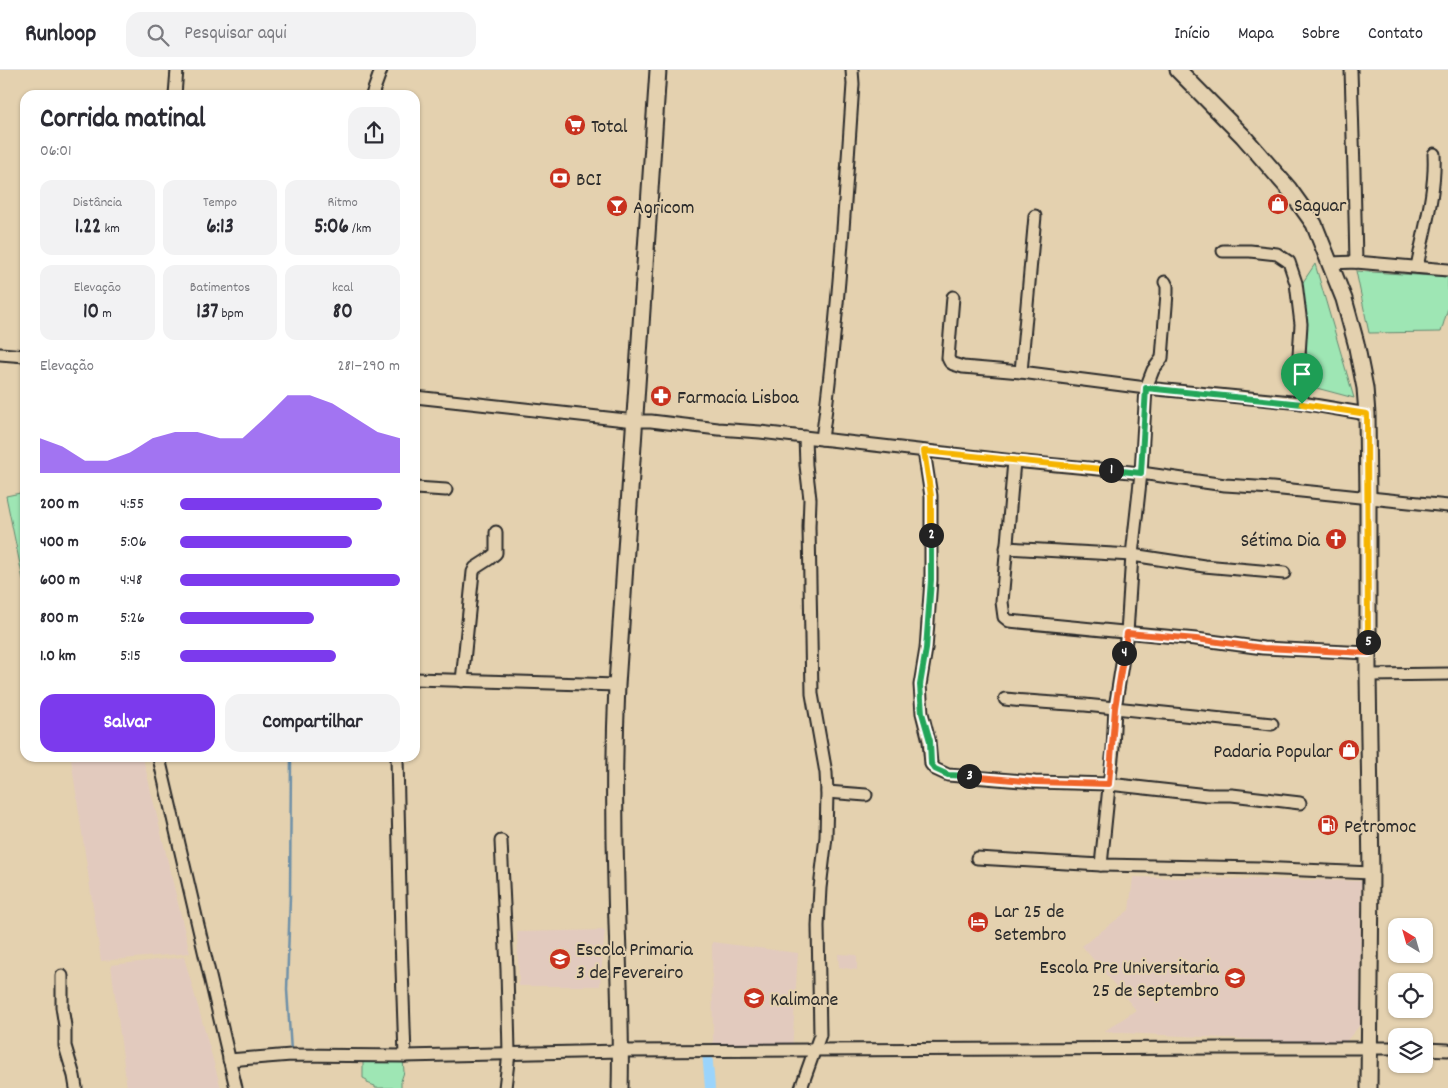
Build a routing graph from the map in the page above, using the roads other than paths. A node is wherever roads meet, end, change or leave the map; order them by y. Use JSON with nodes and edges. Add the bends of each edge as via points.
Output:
{"nodes":[{"id":1,"x":177,"y":70,"type":"edge"},
{"id":2,"x":381,"y":70,"type":"edge"},
{"id":3,"x":658,"y":70,"type":"edge"},
{"id":4,"x":852,"y":70,"type":"edge"},
{"id":5,"x":1178,"y":70,"type":"edge"},
{"id":6,"x":1351,"y":70,"type":"edge"},
{"id":7,"x":175,"y":90,"type":"edge"},
{"id":8,"x":374,"y":90,"type":"edge"},
{"id":9,"x":1434,"y":154,"type":"dead end"},
{"id":10,"x":1035,"y":216,"type":"dead end"},
{"id":11,"x":1223,"y":251,"type":"dead end"},
{"id":12,"x":1356,"y":262,"type":"junction"},
{"id":13,"x":1330,"y":263,"type":"junction"},
{"id":14,"x":1416,"y":267,"type":"junction"},
{"id":15,"x":1448,"y":270,"type":"edge"},
{"id":16,"x":1165,"y":282,"type":"dead end"},
{"id":17,"x":952,"y":297,"type":"dead end"},
{"id":18,"x":0,"y":354,"type":"edge"},
{"id":19,"x":20,"y":356,"type":"edge"},
{"id":20,"x":1021,"y":372,"type":"junction"},
{"id":21,"x":1146,"y":388,"type":"junction"},
{"id":22,"x":420,"y":398,"type":"edge"},
{"id":23,"x":1302,"y":404,"type":"junction"},
{"id":24,"x":1367,"y":414,"type":"junction"},
{"id":25,"x":635,"y":421,"type":"junction"},
{"id":26,"x":805,"y":438,"type":"junction"},
{"id":27,"x":822,"y":439,"type":"junction"},
{"id":28,"x":924,"y":451,"type":"junction"},
{"id":29,"x":1014,"y":461,"type":"junction"},
{"id":30,"x":1141,"y":473,"type":"junction"},
{"id":31,"x":420,"y":488,"type":"edge"},
{"id":32,"x":446,"y":490,"type":"dead end"},
{"id":33,"x":1368,"y":498,"type":"junction"},
{"id":34,"x":1448,"y":506,"type":"edge"},
{"id":35,"x":496,"y":532,"type":"dead end"},
{"id":36,"x":1006,"y":548,"type":"junction"},
{"id":37,"x":1132,"y":556,"type":"junction"},
{"id":38,"x":1284,"y":573,"type":"dead end"},
{"id":39,"x":1127,"y":633,"type":"junction"},
{"id":40,"x":1368,"y":653,"type":"junction"},
{"id":41,"x":1448,"y":674,"type":"edge"},
{"id":42,"x":1368,"y":675,"type":"junction"},
{"id":43,"x":420,"y":679,"type":"edge"},
{"id":44,"x":462,"y":681,"type":"junction"},
{"id":45,"x":617,"y":686,"type":"junction"},
{"id":46,"x":1005,"y":699,"type":"dead end"},
{"id":47,"x":1115,"y":708,"type":"junction"},
{"id":48,"x":1272,"y":724,"type":"dead end"},
{"id":49,"x":160,"y":762,"type":"edge"},
{"id":50,"x":398,"y":762,"type":"edge"},
{"id":51,"x":1109,"y":784,"type":"junction"},
{"id":52,"x":827,"y":792,"type":"junction"},
{"id":53,"x":866,"y":795,"type":"dead end"},
{"id":54,"x":1300,"y":802,"type":"dead end"},
{"id":55,"x":500,"y":841,"type":"dead end"},
{"id":56,"x":977,"y":858,"type":"dead end"},
{"id":57,"x":1101,"y":865,"type":"junction"},
{"id":58,"x":1371,"y":873,"type":"junction"},
{"id":59,"x":62,"y":976,"type":"dead end"},
{"id":60,"x":1369,"y":1048,"type":"junction"},
{"id":61,"x":1388,"y":1048,"type":"edge"},
{"id":62,"x":1433,"y":1049,"type":"edge"},
{"id":63,"x":1448,"y":1050,"type":"edge"},
{"id":64,"x":621,"y":1051,"type":"junction"},
{"id":65,"x":814,"y":1051,"type":"junction"},
{"id":66,"x":509,"y":1052,"type":"junction"},
{"id":67,"x":405,"y":1056,"type":"junction"},
{"id":68,"x":229,"y":1060,"type":"junction"},
{"id":69,"x":76,"y":1088,"type":"edge"},
{"id":70,"x":236,"y":1088,"type":"edge"},
{"id":71,"x":505,"y":1088,"type":"edge"},
{"id":72,"x":620,"y":1088,"type":"edge"},
{"id":73,"x":801,"y":1088,"type":"edge"},
{"id":74,"x":1368,"y":1088,"type":"edge"}],
"edges":[{"from":1,"to":7,"type":"street"},
{"from":2,"to":8,"type":"street"},
{"from":3,"to":25,"type":"main road"},
{"from":4,"to":27,"type":"street","via":[[830,376]]},
{"from":5,"to":13,"type":"main road","via":[[1243,136],[1289,189],[1314,224]]},
{"from":6,"to":12,"type":"street"},
{"from":9,"to":14,"type":"street","via":[[1431,200]]},
{"from":10,"to":20,"type":"street"},
{"from":11,"to":23,"type":"street","via":[[1277,254],[1290,262],[1302,324],[1299,355]]},
{"from":12,"to":13,"type":"street"},
{"from":12,"to":14,"type":"street"},
{"from":13,"to":24,"type":"main road","via":[[1356,343]]},
{"from":14,"to":15,"type":"street"},
{"from":16,"to":21,"type":"street","via":[[1162,358]]},
{"from":17,"to":20,"type":"street","via":[[950,362],[964,367]]},
{"from":18,"to":19,"type":"street"},
{"from":20,"to":21,"type":"street"},
{"from":21,"to":23,"type":"street"},
{"from":21,"to":30,"type":"street"},
{"from":22,"to":25,"type":"street"},
{"from":23,"to":24,"type":"street"},
{"from":24,"to":33,"type":"main road"},
{"from":25,"to":26,"type":"street"},
{"from":25,"to":45,"type":"main road"},
{"from":26,"to":27,"type":"street"},
{"from":26,"to":52,"type":"street","via":[[810,499],[812,694]]},
{"from":27,"to":28,"type":"street"},
{"from":28,"to":29,"type":"street"},
{"from":28,"to":51,"type":"street","via":[[931,496],[931,580],[920,685],[931,764],[948,775]]},
{"from":29,"to":30,"type":"street"},
{"from":29,"to":36,"type":"street"},
{"from":30,"to":33,"type":"street","via":[[1225,485]]},
{"from":30,"to":37,"type":"street"},
{"from":31,"to":32,"type":"street"},
{"from":33,"to":34,"type":"street"},
{"from":33,"to":40,"type":"main road"},
{"from":35,"to":44,"type":"street","via":[[496,553],[473,572]]},
{"from":36,"to":37,"type":"street"},
{"from":36,"to":39,"type":"street","via":[[1002,602],[1004,617],[1009,621]]},
{"from":37,"to":38,"type":"street"},
{"from":37,"to":39,"type":"street"},
{"from":39,"to":40,"type":"street","via":[[1263,648]]},
{"from":39,"to":47,"type":"street"},
{"from":40,"to":42,"type":"main road"},
{"from":41,"to":42,"type":"street"},
{"from":42,"to":58,"type":"main road"},
{"from":43,"to":44,"type":"street"},
{"from":44,"to":45,"type":"street"},
{"from":45,"to":64,"type":"main road","via":[[616,861]]},
{"from":46,"to":47,"type":"street"},
{"from":47,"to":48,"type":"street"},
{"from":47,"to":51,"type":"street"},
{"from":49,"to":68,"type":"street"},
{"from":50,"to":67,"type":"street"},
{"from":51,"to":54,"type":"street"},
{"from":51,"to":57,"type":"street"},
{"from":52,"to":53,"type":"street"},
{"from":52,"to":65,"type":"street","via":[[818,926],[820,1035]]},
{"from":55,"to":66,"type":"street"},
{"from":56,"to":57,"type":"street"},
{"from":57,"to":58,"type":"street"},
{"from":58,"to":60,"type":"main road"},
{"from":59,"to":69,"type":"street","via":[[65,1046]]},
{"from":60,"to":61,"type":"street"},
{"from":60,"to":65,"type":"street"},
{"from":60,"to":74,"type":"main road"},
{"from":62,"to":63,"type":"street"},
{"from":64,"to":65,"type":"street"},
{"from":64,"to":66,"type":"street"},
{"from":64,"to":72,"type":"main road"},
{"from":65,"to":73,"type":"street"},
{"from":66,"to":67,"type":"street"},
{"from":66,"to":71,"type":"street"},
{"from":67,"to":68,"type":"street","via":[[291,1055]]},
{"from":68,"to":70,"type":"street"}]}
